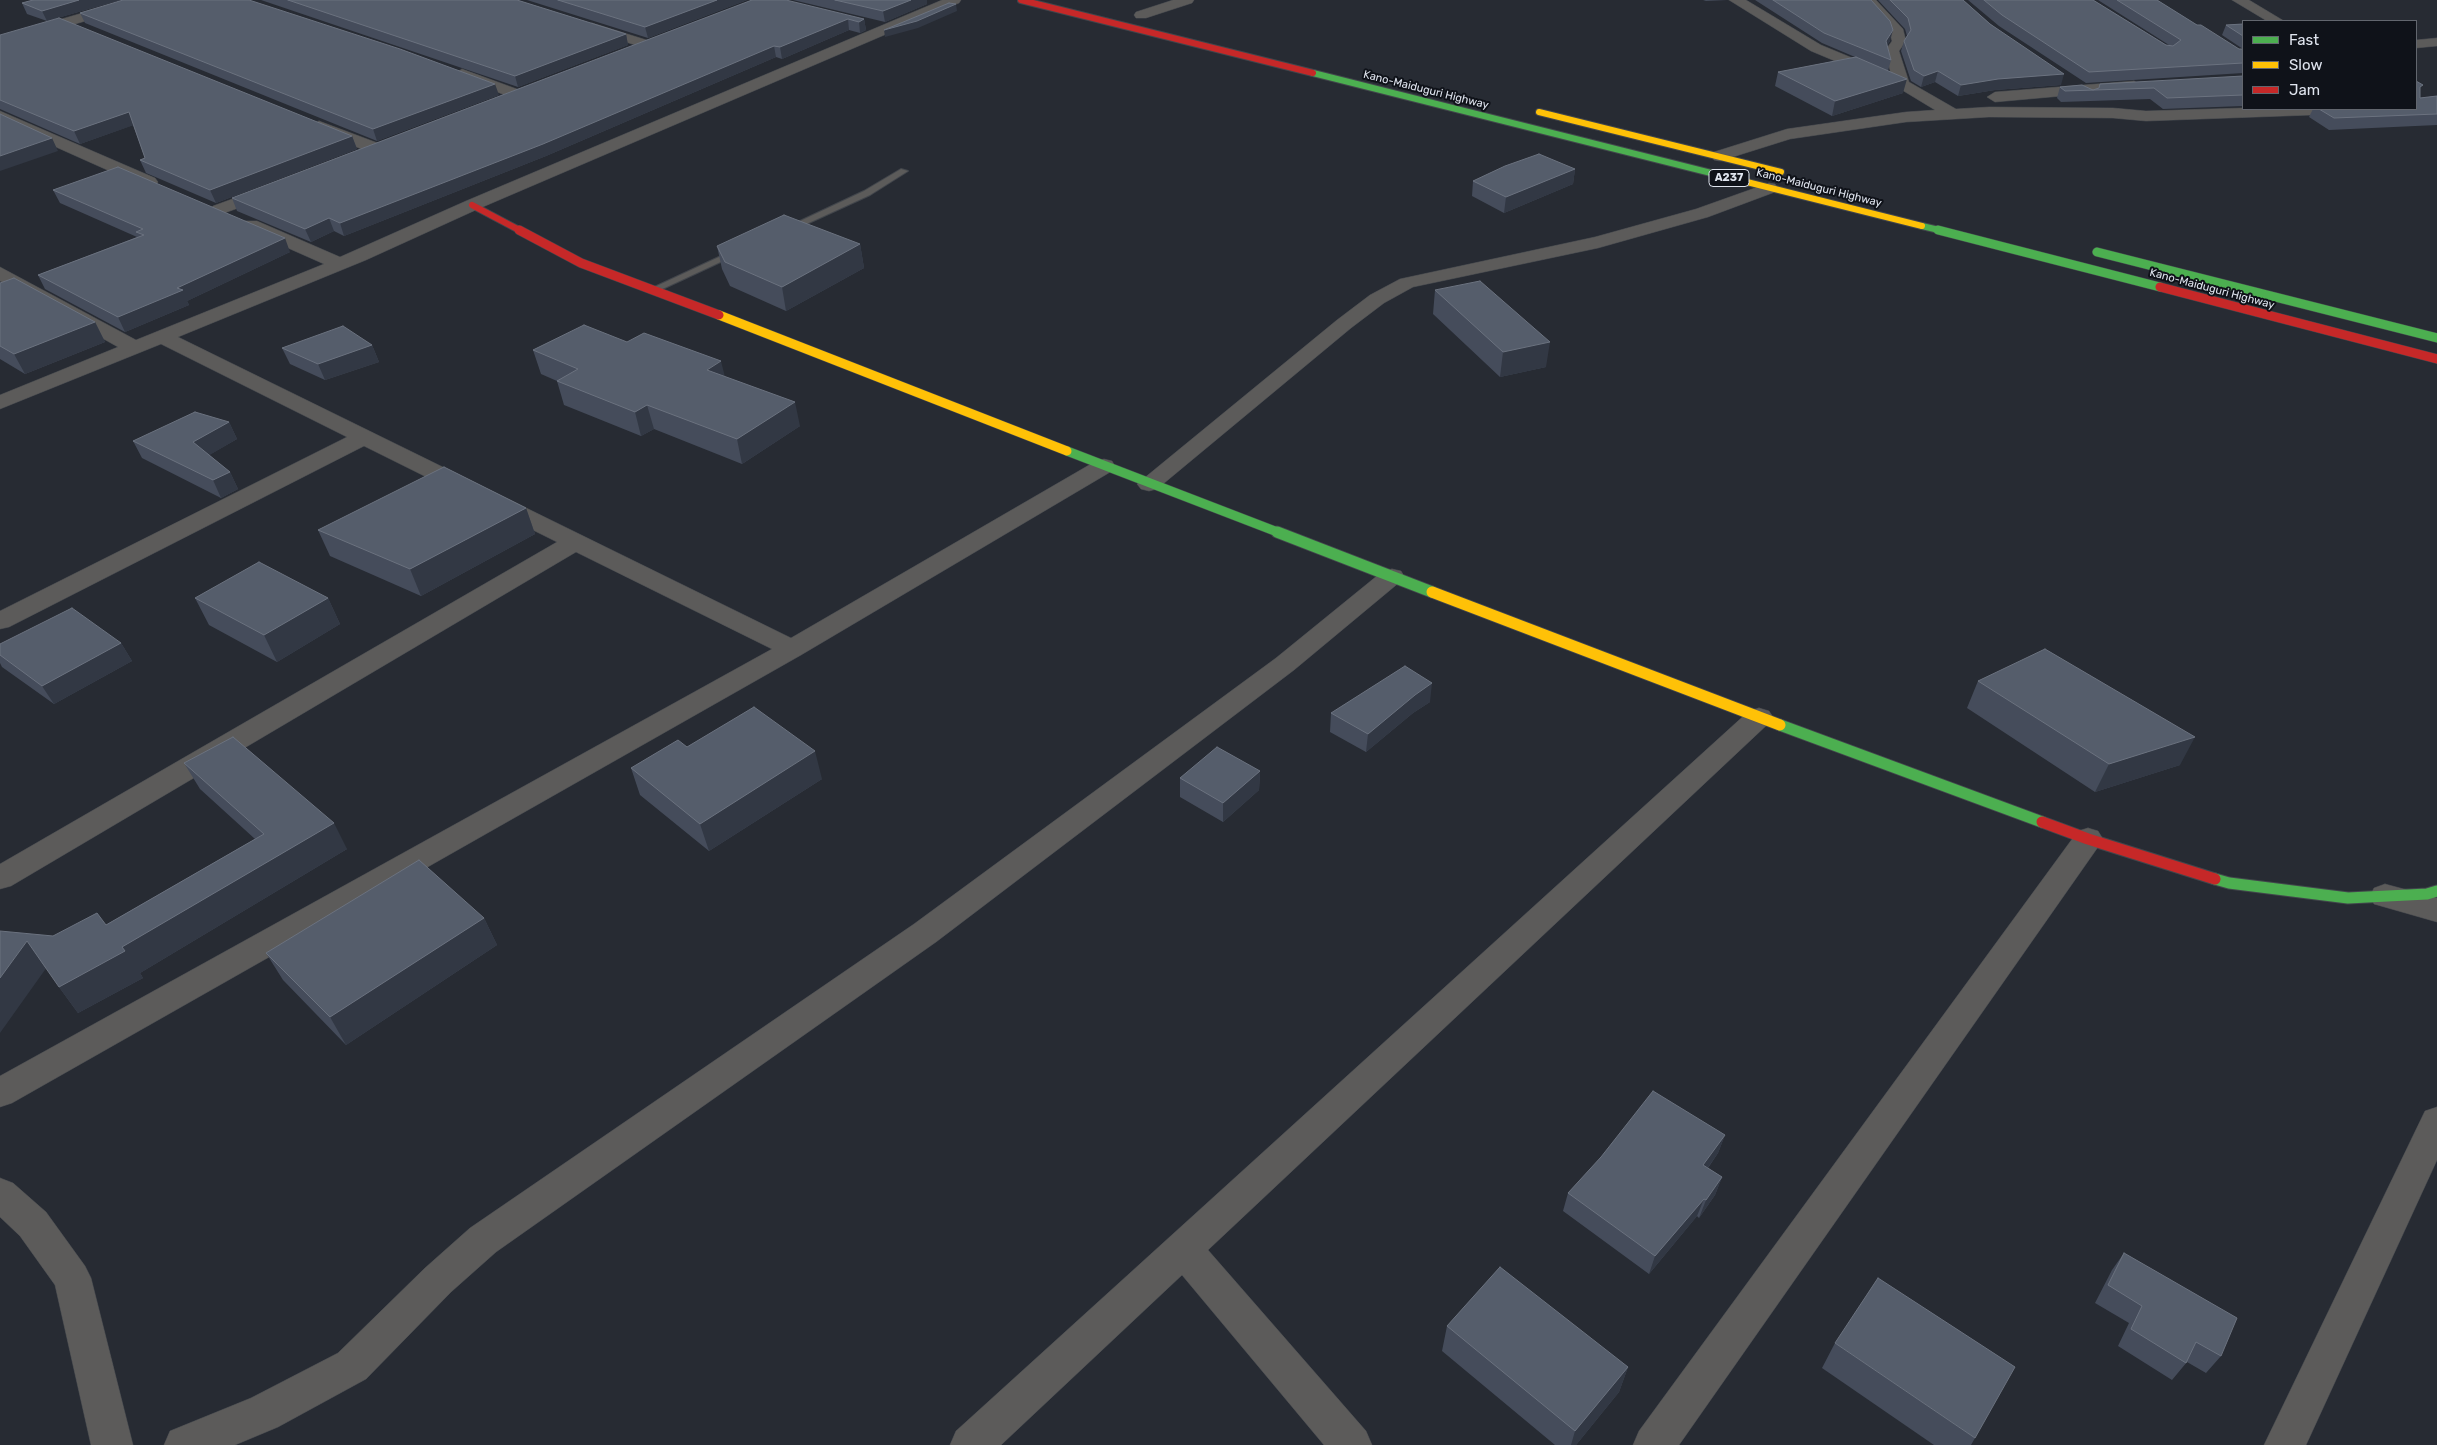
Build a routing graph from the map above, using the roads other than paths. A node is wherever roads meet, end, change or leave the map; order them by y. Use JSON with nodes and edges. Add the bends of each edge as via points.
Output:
{"nodes":[{"id":1,"x":142,"y":0,"type":"edge"},
{"id":2,"x":954,"y":0,"type":"edge"},
{"id":3,"x":1020,"y":0,"type":"edge"},
{"id":4,"x":1187,"y":0,"type":"edge"},
{"id":5,"x":1736,"y":0,"type":"edge"},
{"id":6,"x":1868,"y":0,"type":"edge"},
{"id":7,"x":2239,"y":0,"type":"edge"},
{"id":8,"x":1137,"y":14,"type":"joint"},
{"id":9,"x":1160,"y":20,"type":"dead end"},
{"id":10,"x":2275,"y":20,"type":"edge"},
{"id":11,"x":577,"y":22,"type":"edge"},
{"id":12,"x":859,"y":22,"type":"edge"},
{"id":13,"x":65,"y":23,"type":"junction"},
{"id":14,"x":886,"y":29,"type":"junction"},
{"id":15,"x":83,"y":31,"type":"edge"},
{"id":16,"x":666,"y":38,"type":"edge"},
{"id":17,"x":0,"y":42,"type":"edge"},
{"id":18,"x":2437,"y":42,"type":"edge"},
{"id":19,"x":2417,"y":44,"type":"edge"},
{"id":20,"x":648,"y":45,"type":"junction"},
{"id":21,"x":620,"y":56,"type":"edge"},
{"id":22,"x":445,"y":68,"type":"edge"},
{"id":23,"x":2062,"y":75,"type":"edge"},
{"id":24,"x":1902,"y":84,"type":"junction"},
{"id":25,"x":2148,"y":85,"type":"edge"},
{"id":26,"x":537,"y":88,"type":"edge"},
{"id":27,"x":2082,"y":89,"type":"junction"},
{"id":28,"x":518,"y":95,"type":"junction"},
{"id":29,"x":1934,"y":101,"type":"junction"},
{"id":30,"x":492,"y":105,"type":"edge"},
{"id":31,"x":1527,"y":109,"type":"dead end"},
{"id":32,"x":2313,"y":110,"type":"edge"},
{"id":33,"x":2113,"y":113,"type":"junction"},
{"id":34,"x":1952,"y":114,"type":"junction"},
{"id":35,"x":0,"y":116,"type":"edge"},
{"id":36,"x":304,"y":120,"type":"edge"},
{"id":37,"x":395,"y":142,"type":"edge"},
{"id":38,"x":377,"y":149,"type":"junction"},
{"id":39,"x":358,"y":156,"type":"edge"},
{"id":40,"x":1720,"y":156,"type":"junction"},
{"id":41,"x":904,"y":171,"type":"dead end"},
{"id":42,"x":1797,"y":176,"type":"dead end"},
{"id":43,"x":284,"y":185,"type":"edge"},
{"id":44,"x":164,"y":188,"type":"edge"},
{"id":45,"x":1768,"y":188,"type":"junction"},
{"id":46,"x":200,"y":203,"type":"edge"},
{"id":47,"x":472,"y":205,"type":"junction"},
{"id":48,"x":218,"y":210,"type":"junction"},
{"id":49,"x":778,"y":233,"type":"edge"},
{"id":50,"x":743,"y":249,"type":"edge"},
{"id":51,"x":2083,"y":249,"type":"dead end"},
{"id":52,"x":340,"y":264,"type":"junction"},
{"id":53,"x":0,"y":273,"type":"edge"},
{"id":54,"x":653,"y":290,"type":"junction"},
{"id":55,"x":162,"y":337,"type":"junction"},
{"id":56,"x":2437,"y":338,"type":"edge"},
{"id":57,"x":135,"y":348,"type":"junction"},
{"id":58,"x":2437,"y":359,"type":"edge"},
{"id":59,"x":0,"y":403,"type":"edge"},
{"id":60,"x":364,"y":437,"type":"junction"},
{"id":61,"x":1104,"y":466,"type":"junction"},
{"id":62,"x":1149,"y":484,"type":"junction"},
{"id":63,"x":575,"y":542,"type":"junction"},
{"id":64,"x":1392,"y":576,"type":"junction"},
{"id":65,"x":0,"y":621,"type":"edge"},
{"id":66,"x":792,"y":649,"type":"junction"},
{"id":67,"x":1759,"y":717,"type":"junction"},
{"id":68,"x":2088,"y":839,"type":"junction"},
{"id":69,"x":0,"y":878,"type":"edge"},
{"id":70,"x":2437,"y":891,"type":"edge"},
{"id":71,"x":2385,"y":896,"type":"junction"},
{"id":72,"x":2437,"y":910,"type":"edge"},
{"id":73,"x":0,"y":1093,"type":"edge"},
{"id":74,"x":2437,"y":1122,"type":"edge"},
{"id":75,"x":0,"y":1194,"type":"edge"},
{"id":76,"x":1183,"y":1249,"type":"junction"},
{"id":77,"x":112,"y":1445,"type":"edge"},
{"id":78,"x":185,"y":1445,"type":"edge"},
{"id":79,"x":971,"y":1445,"type":"edge"},
{"id":80,"x":1351,"y":1445,"type":"edge"},
{"id":81,"x":1654,"y":1445,"type":"edge"},
{"id":82,"x":2285,"y":1445,"type":"edge"}],
"edges":[{"from":1,"to":13,"type":"street"},
{"from":2,"to":14,"type":"street"},
{"from":3,"to":45,"type":"main road","name":"Kano-Maiduguri Highway","number":"A237"},
{"from":4,"to":8,"type":"street"},
{"from":5,"to":24,"type":"street","via":[[1816,48]]},
{"from":6,"to":24,"type":"street","via":[[1896,29],[1899,41],[1892,51]]},
{"from":7,"to":10,"type":"street"},
{"from":8,"to":9,"type":"main road"},
{"from":11,"to":20,"type":"street"},
{"from":12,"to":14,"type":"street"},
{"from":13,"to":15,"type":"street"},
{"from":13,"to":17,"type":"street"},
{"from":14,"to":47,"type":"street"},
{"from":16,"to":20,"type":"street"},
{"from":18,"to":19,"type":"street"},
{"from":20,"to":21,"type":"street"},
{"from":22,"to":28,"type":"street"},
{"from":23,"to":27,"type":"street"},
{"from":24,"to":29,"type":"street"},
{"from":25,"to":27,"type":"street"},
{"from":26,"to":28,"type":"street"},
{"from":27,"to":29,"type":"street"},
{"from":27,"to":33,"type":"street"},
{"from":28,"to":30,"type":"street"},
{"from":29,"to":34,"type":"street"},
{"from":31,"to":40,"type":"main road","name":"Kano-Maiduguri Highway","number":"A237"},
{"from":32,"to":33,"type":"street","via":[[2155,116]]},
{"from":33,"to":34,"type":"street"},
{"from":34,"to":40,"type":"street","via":[[1856,122],[1787,134]]},
{"from":35,"to":44,"type":"street"},
{"from":36,"to":38,"type":"street"},
{"from":37,"to":38,"type":"street"},
{"from":38,"to":39,"type":"street"},
{"from":40,"to":42,"type":"main road","name":"Kano-Maiduguri Highway","number":"A237"},
{"from":41,"to":49,"type":"lane","via":[[867,192]]},
{"from":43,"to":48,"type":"street"},
{"from":45,"to":58,"type":"main road","name":"Kano-Maiduguri Highway","number":"A237"},
{"from":45,"to":62,"type":"street","via":[[1702,213],[1598,242],[1407,283],[1377,299],[1344,324]]},
{"from":46,"to":48,"type":"street"},
{"from":47,"to":52,"type":"street"},
{"from":47,"to":54,"type":"main road","via":[[581,263]]},
{"from":48,"to":52,"type":"street"},
{"from":50,"to":54,"type":"lane"},
{"from":51,"to":56,"type":"main road","name":"Kano-Maiduguri Highway"},
{"from":52,"to":55,"type":"street"},
{"from":53,"to":57,"type":"street"},
{"from":54,"to":61,"type":"main road"},
{"from":55,"to":57,"type":"street"},
{"from":55,"to":60,"type":"street"},
{"from":57,"to":59,"type":"street"},
{"from":60,"to":63,"type":"street"},
{"from":60,"to":65,"type":"street"},
{"from":61,"to":62,"type":"main road"},
{"from":61,"to":66,"type":"street"},
{"from":62,"to":64,"type":"main road"},
{"from":63,"to":66,"type":"street"},
{"from":63,"to":69,"type":"street"},
{"from":64,"to":67,"type":"main road"},
{"from":64,"to":78,"type":"street","via":[[1285,664],[925,933],[483,1240],[352,1366],[264,1413]]},
{"from":66,"to":73,"type":"street"},
{"from":67,"to":68,"type":"main road"},
{"from":67,"to":76,"type":"street"},
{"from":68,"to":71,"type":"main road","via":[[2229,883],[2348,898]]},
{"from":68,"to":81,"type":"street"},
{"from":70,"to":71,"type":"main road"},
{"from":71,"to":72,"type":"street"},
{"from":74,"to":82,"type":"street"},
{"from":75,"to":77,"type":"street","via":[[33,1224],[72,1278]]},
{"from":76,"to":79,"type":"street"},
{"from":76,"to":80,"type":"street"}]}
